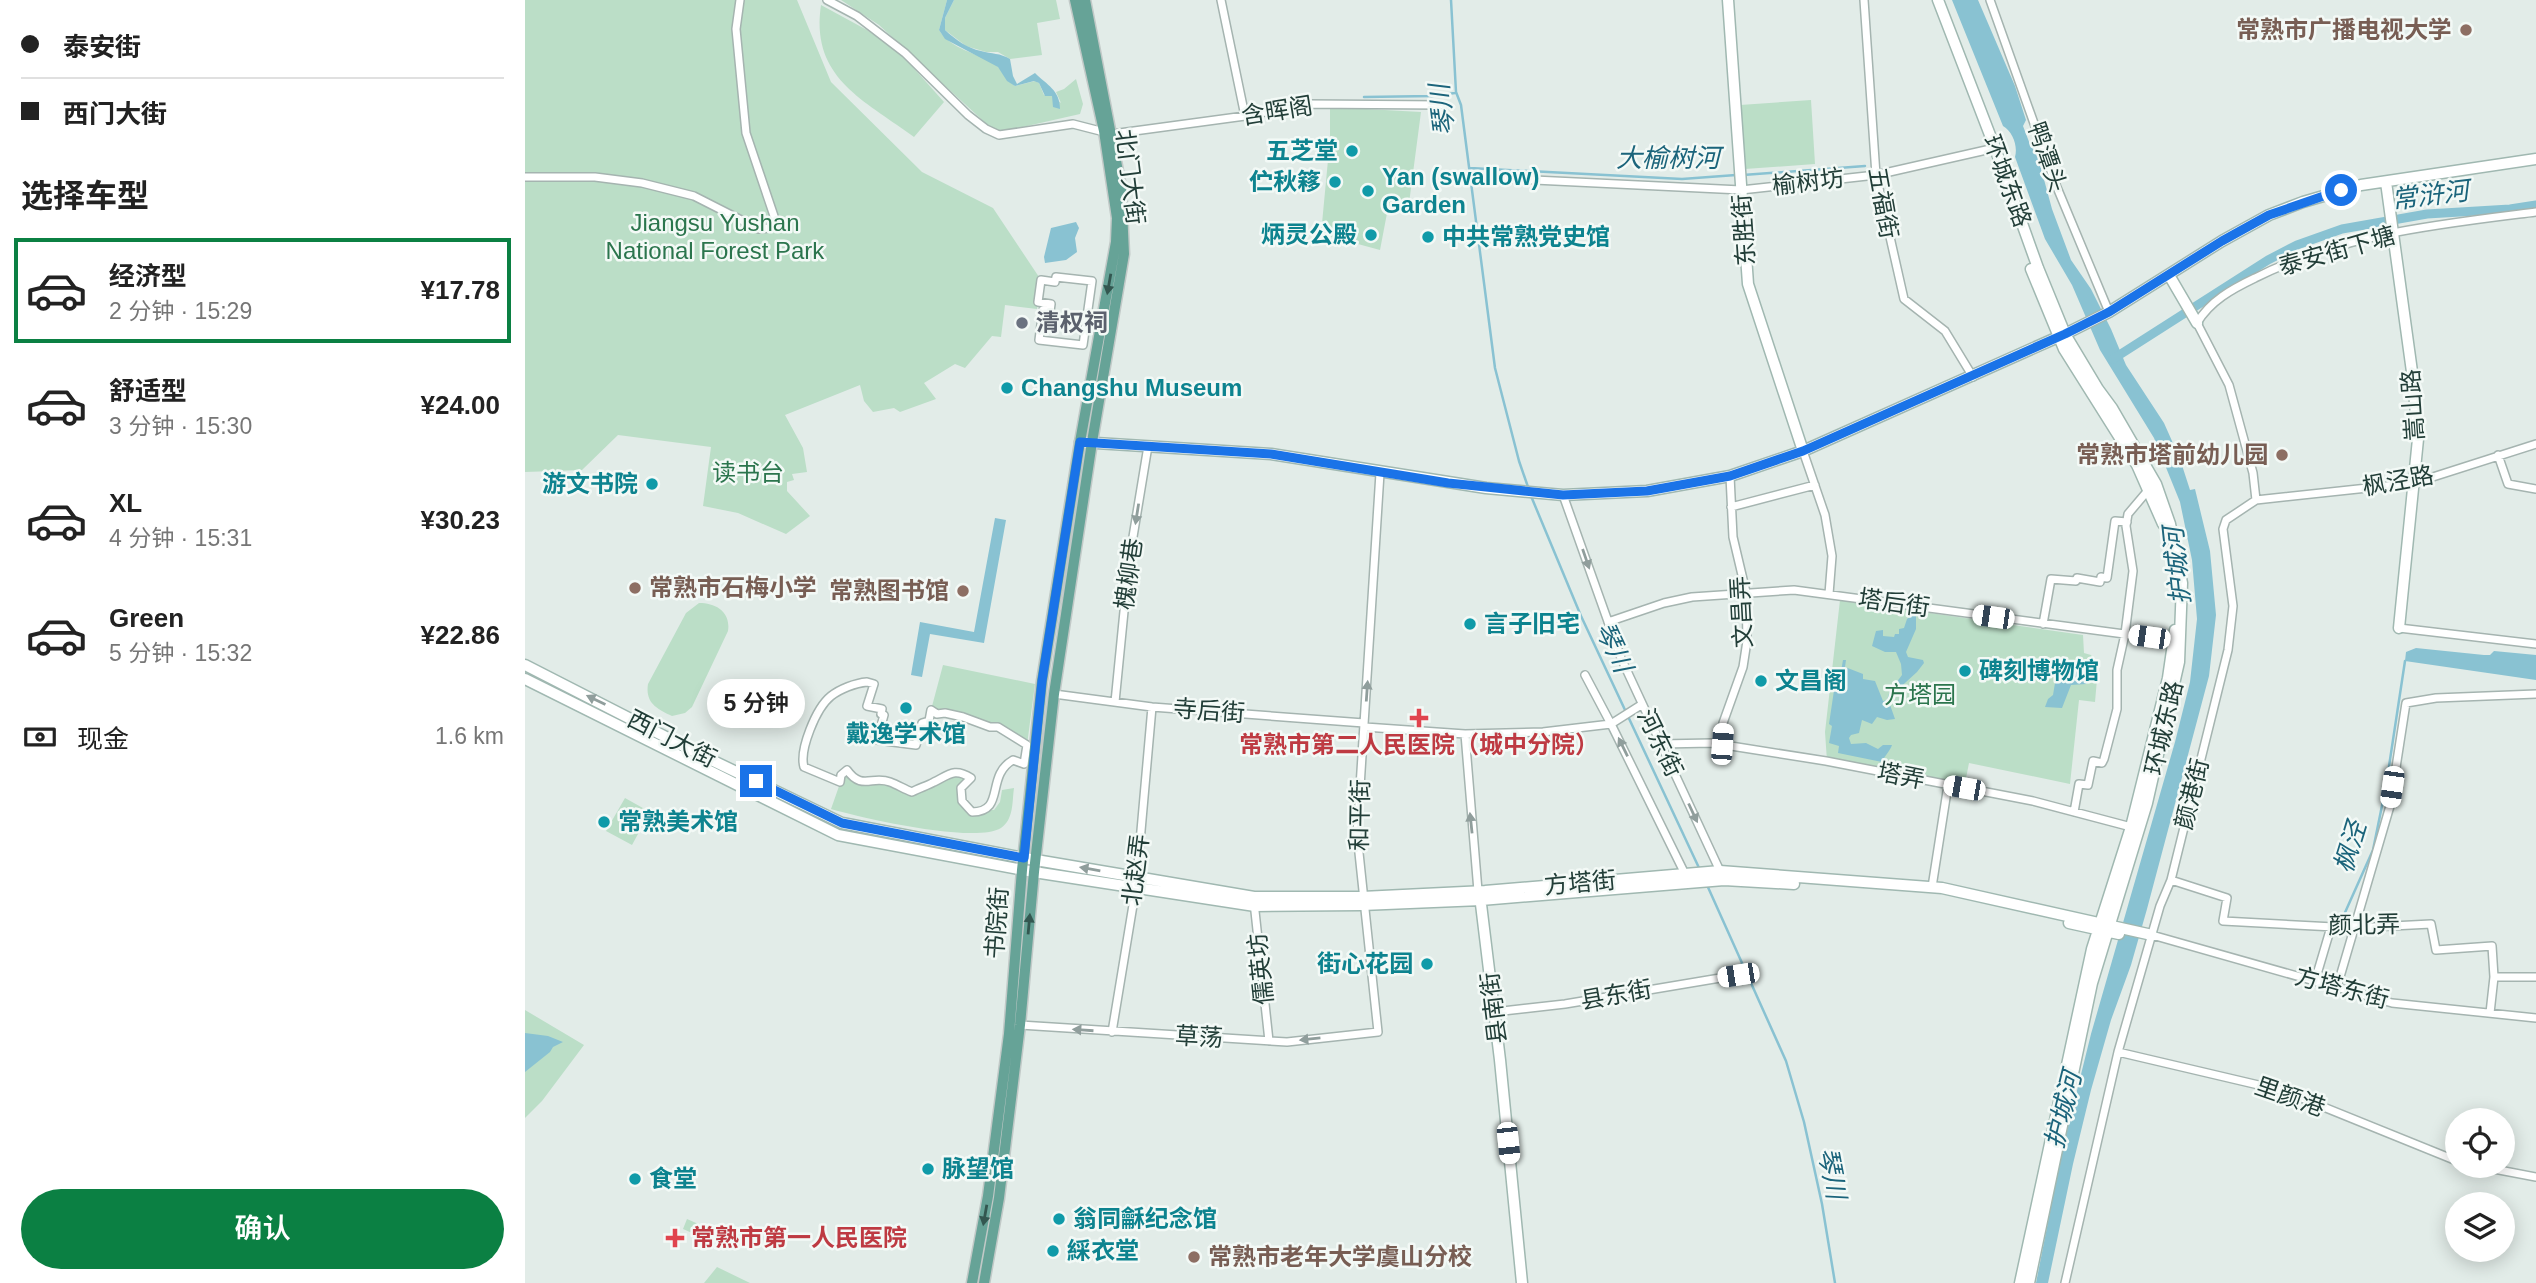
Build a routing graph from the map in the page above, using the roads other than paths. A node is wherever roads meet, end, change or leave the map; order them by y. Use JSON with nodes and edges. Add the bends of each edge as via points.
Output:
{"nodes":[{"id":1,"x":740,"y":0,"type":"edge"},
{"id":2,"x":827,"y":0,"type":"edge"},
{"id":3,"x":1075,"y":0,"type":"edge"},
{"id":4,"x":1085,"y":0,"type":"edge"},
{"id":5,"x":1221,"y":0,"type":"edge"},
{"id":6,"x":1728,"y":0,"type":"edge"},
{"id":7,"x":1864,"y":0,"type":"edge"},
{"id":8,"x":1933,"y":0,"type":"edge"},
{"id":9,"x":1938,"y":0,"type":"edge"},
{"id":10,"x":1990,"y":0,"type":"edge"},
{"id":11,"x":1443,"y":104,"type":"dead end"},
{"id":12,"x":1245,"y":116,"type":"junction"},
{"id":13,"x":1108,"y":132,"type":"junction"},
{"id":14,"x":1992,"y":149,"type":"junction"},
{"id":15,"x":2536,"y":159,"type":"edge"},
{"id":16,"x":1876,"y":174,"type":"junction"},
{"id":17,"x":525,"y":177,"type":"edge"},
{"id":18,"x":1492,"y":178,"type":"dead end"},
{"id":19,"x":2386,"y":181,"type":"junction"},
{"id":20,"x":1741,"y":187,"type":"junction"},
{"id":21,"x":2536,"y":212,"type":"edge"},
{"id":22,"x":2393,"y":234,"type":"junction"},
{"id":23,"x":2169,"y":275,"type":"junction"},
{"id":24,"x":1056,"y":276,"type":"joint"},
{"id":25,"x":2109,"y":312,"type":"junction"},
{"id":26,"x":2197,"y":323,"type":"junction"},
{"id":27,"x":2062,"y":336,"type":"junction"},
{"id":28,"x":1973,"y":377,"type":"junction"},
{"id":29,"x":1080,"y":442,"type":"junction"},
{"id":30,"x":1092,"y":442,"type":"junction"},
{"id":31,"x":2536,"y":444,"type":"edge"},
{"id":32,"x":1148,"y":446,"type":"junction"},
{"id":33,"x":1803,"y":451,"type":"junction"},
{"id":34,"x":2498,"y":455,"type":"junction"},
{"id":35,"x":1380,"y":473,"type":"junction"},
{"id":36,"x":1730,"y":476,"type":"junction"},
{"id":37,"x":2414,"y":483,"type":"junction"},
{"id":38,"x":1815,"y":485,"type":"junction"},
{"id":39,"x":2152,"y":487,"type":"junction"},
{"id":40,"x":2536,"y":489,"type":"edge"},
{"id":41,"x":1563,"y":495,"type":"junction"},
{"id":42,"x":2256,"y":500,"type":"junction"},
{"id":43,"x":1731,"y":507,"type":"junction"},
{"id":44,"x":2127,"y":522,"type":"junction"},
{"id":45,"x":1746,"y":592,"type":"junction"},
{"id":46,"x":1829,"y":594,"type":"junction"},
{"id":47,"x":1608,"y":622,"type":"junction"},
{"id":48,"x":2043,"y":624,"type":"junction"},
{"id":49,"x":2399,"y":628,"type":"joint"},
{"id":50,"x":2125,"y":634,"type":"junction"},
{"id":51,"x":2178,"y":641,"type":"junction"},
{"id":52,"x":2536,"y":644,"type":"edge"},
{"id":53,"x":525,"y":665,"type":"edge"},
{"id":54,"x":1585,"y":675,"type":"dead end"},
{"id":55,"x":525,"y":680,"type":"edge"},
{"id":56,"x":1054,"y":694,"type":"junction"},
{"id":57,"x":2536,"y":694,"type":"edge"},
{"id":58,"x":1115,"y":702,"type":"junction"},
{"id":59,"x":1641,"y":705,"type":"junction"},
{"id":60,"x":1152,"y":707,"type":"junction"},
{"id":61,"x":974,"y":723,"type":"joint"},
{"id":62,"x":1611,"y":724,"type":"junction"},
{"id":63,"x":1365,"y":725,"type":"junction"},
{"id":64,"x":1465,"y":734,"type":"junction"},
{"id":65,"x":1661,"y":744,"type":"junction"},
{"id":66,"x":1722,"y":744,"type":"junction"},
{"id":67,"x":1948,"y":785,"type":"junction"},
{"id":68,"x":2074,"y":812,"type":"junction"},
{"id":69,"x":2135,"y":828,"type":"junction"},
{"id":70,"x":1029,"y":859,"type":"junction"},
{"id":71,"x":1028,"y":871,"type":"junction"},
{"id":72,"x":1715,"y":875,"type":"junction"},
{"id":73,"x":1692,"y":877,"type":"junction"},
{"id":74,"x":2171,"y":880,"type":"junction"},
{"id":75,"x":1136,"y":882,"type":"junction"},
{"id":76,"x":1932,"y":887,"type":"junction"},
{"id":77,"x":1479,"y":896,"type":"junction"},
{"id":78,"x":1362,"y":901,"type":"junction"},
{"id":79,"x":1254,"y":902,"type":"junction"},
{"id":80,"x":2331,"y":927,"type":"junction"},
{"id":81,"x":2104,"y":928,"type":"junction"},
{"id":82,"x":2353,"y":928,"type":"junction"},
{"id":83,"x":2152,"y":935,"type":"junction"},
{"id":84,"x":1738,"y":975,"type":"dead end"},
{"id":85,"x":2494,"y":977,"type":"junction"},
{"id":86,"x":2536,"y":977,"type":"edge"},
{"id":87,"x":2315,"y":981,"type":"junction"},
{"id":88,"x":2337,"y":987,"type":"junction"},
{"id":89,"x":1494,"y":1012,"type":"junction"},
{"id":90,"x":2490,"y":1013,"type":"junction"},
{"id":91,"x":2536,"y":1018,"type":"edge"},
{"id":92,"x":1020,"y":1026,"type":"junction"},
{"id":93,"x":1112,"y":1032,"type":"junction"},
{"id":94,"x":1378,"y":1032,"type":"joint"},
{"id":95,"x":1269,"y":1041,"type":"junction"},
{"id":96,"x":2118,"y":1052,"type":"junction"},
{"id":97,"x":2445,"y":1156,"type":"edge"},
{"id":98,"x":2515,"y":1173,"type":"edge"},
{"id":99,"x":2536,"y":1177,"type":"edge"},
{"id":100,"x":972,"y":1283,"type":"edge"},
{"id":101,"x":984,"y":1283,"type":"edge"},
{"id":102,"x":1522,"y":1283,"type":"edge"},
{"id":103,"x":2020,"y":1283,"type":"edge"},
{"id":104,"x":2029,"y":1283,"type":"edge"},
{"id":105,"x":2065,"y":1283,"type":"edge"}],
"edges":[{"from":1,"to":17,"type":"street","via":[[736,29],[746,133],[775,219],[770,228],[759,229],[694,196],[642,183],[595,177]]},
{"from":2,"to":13,"type":"street","name":"含晖阁","via":[[857,16],[905,53],[986,129],[999,135],[1073,124]]},
{"from":3,"to":13,"type":"main road","name":"北门大街"},
{"from":4,"to":13,"type":"main road","name":"北门大街"},
{"from":5,"to":12,"type":"street"},
{"from":6,"to":20,"type":"street","name":"东胜街"},
{"from":7,"to":16,"type":"street","name":"五福街"},
{"from":8,"to":14,"type":"street","name":"环城东路"},
{"from":9,"to":14,"type":"street","name":"环城东路"},
{"from":10,"to":25,"type":"street","name":"鸭潭头","via":[[2056,185]]},
{"from":11,"to":12,"type":"street","name":"含晖阁","via":[[1306,104]]},
{"from":12,"to":13,"type":"street","name":"含晖阁"},
{"from":13,"to":29,"type":"main road","name":"北门大街","one_way":true,"via":[[1116,242]]},
{"from":13,"to":30,"type":"main road","name":"北门大街","via":[[1121,187],[1124,254]]},
{"from":14,"to":16,"type":"street","name":"榆树坊"},
{"from":14,"to":27,"type":"street","name":"环城东路","via":[[2036,282]]},
{"from":15,"to":19,"type":"street"},
{"from":16,"to":20,"type":"street","name":"榆树坊"},
{"from":16,"to":28,"type":"street","name":"五福街","via":[[1904,299],[1945,331]]},
{"from":18,"to":20,"type":"street","name":"榆树坊"},
{"from":19,"to":22,"type":"street","name":"嵩山路"},
{"from":19,"to":23,"type":"street","via":[[2341,190],[2269,215]]},
{"from":20,"to":33,"type":"street","name":"东胜街","via":[[1748,284]]},
{"from":21,"to":22,"type":"street","name":"泰安街下塘"},
{"from":22,"to":26,"type":"street","name":"泰安街下塘","via":[[2285,262],[2232,289],[2205,309]]},
{"from":22,"to":37,"type":"street","name":"嵩山路","via":[[2415,400]]},
{"from":23,"to":25,"type":"street"},
{"from":23,"to":26,"type":"street"},
{"from":24,"to":24,"type":"street","via":[[1092,281],[1083,345],[1039,340],[1043,310],[1050,311],[1051,304],[1038,302],[1041,280],[1055,282]]},
{"from":25,"to":27,"type":"street"},
{"from":26,"to":42,"type":"street","via":[[2229,385]]},
{"from":27,"to":28,"type":"street"},
{"from":27,"to":39,"type":"street","name":"环城东路"},
{"from":28,"to":33,"type":"street"},
{"from":29,"to":30,"type":"street"},
{"from":29,"to":70,"type":"main road","name":"书院街","via":[[1042,681]]},
{"from":30,"to":32,"type":"street"},
{"from":30,"to":56,"type":"main road","name":"书院街"},
{"from":31,"to":34,"type":"street","name":"枫泾路"},
{"from":32,"to":35,"type":"street","via":[[1271,454]]},
{"from":32,"to":58,"type":"street","name":"槐柳巷","one_way":true,"via":[[1129,561]]},
{"from":33,"to":36,"type":"street"},
{"from":33,"to":38,"type":"street"},
{"from":34,"to":37,"type":"street","name":"枫泾路"},
{"from":34,"to":40,"type":"street","via":[[2508,484]]},
{"from":35,"to":41,"type":"street"},
{"from":63,"to":35,"type":"street","name":"和平街","one_way":true},
{"from":36,"to":41,"type":"street","via":[[1647,491]]},
{"from":36,"to":43,"type":"street","name":"文昌弄"},
{"from":37,"to":42,"type":"street","name":"枫泾路"},
{"from":37,"to":49,"type":"street","name":"嵩山路"},
{"from":38,"to":43,"type":"street"},
{"from":38,"to":46,"type":"street","via":[[1832,556]]},
{"from":39,"to":44,"type":"street","via":[[2128,514]]},
{"from":39,"to":51,"type":"street","name":"环城东路","via":[[2170,524],[2182,583]]},
{"from":41,"to":47,"type":"street","name":"河东街","one_way":true},
{"from":42,"to":74,"type":"street","name":"颜港街","via":[[2226,520],[2223,529],[2233,606],[2228,650]]},
{"from":43,"to":45,"type":"street","name":"文昌弄"},
{"from":44,"to":48,"type":"street","via":[[2115,522],[2107,578],[2101,577],[2100,582],[2050,579]]},
{"from":44,"to":50,"type":"street","via":[[2133,571]]},
{"from":45,"to":46,"type":"street","name":"塔后街"},
{"from":45,"to":47,"type":"street","name":"塔后街","via":[[1664,603]]},
{"from":45,"to":66,"type":"street","name":"文昌弄","via":[[1743,667],[1724,723]]},
{"from":46,"to":48,"type":"street","name":"塔后街"},
{"from":47,"to":59,"type":"street","name":"河东街"},
{"from":48,"to":50,"type":"street","name":"塔后街"},
{"from":49,"to":52,"type":"street"},
{"from":50,"to":51,"type":"street","name":"塔后街"},
{"from":50,"to":68,"type":"street","via":[[2117,670],[2117,709],[2104,759],[2102,763],[2093,761],[2088,785],[2079,784]]},
{"from":51,"to":69,"type":"street","name":"环城东路","via":[[2159,752]]},
{"from":70,"to":53,"type":"street","name":"西门大街","one_way":true,"via":[[842,823]]},
{"from":54,"to":62,"type":"street","name":"河东街"},
{"from":55,"to":71,"type":"street","name":"西门大街","via":[[838,835]]},
{"from":56,"to":58,"type":"street","name":"寺后街"},
{"from":56,"to":70,"type":"main road","name":"书院街"},
{"from":57,"to":82,"type":"street","via":[[2406,703],[2390,806]]},
{"from":58,"to":60,"type":"street","name":"寺后街"},
{"from":59,"to":62,"type":"street"},
{"from":59,"to":65,"type":"street","name":"河东街"},
{"from":60,"to":63,"type":"street","name":"寺后街"},
{"from":60,"to":75,"type":"street","name":"北赵弄"},
{"from":61,"to":61,"type":"street","via":[[932,710],[929,721],[922,723],[916,745],[877,740],[884,715],[882,709],[867,706],[874,684],[858,683],[822,705],[802,765],[840,782],[847,770],[862,782],[889,781],[912,792],[957,771],[971,778],[961,788],[962,801],[980,812],[993,801],[1002,768],[1013,760],[1024,764],[1027,745],[998,727]]},
{"from":62,"to":64,"type":"street","name":"寺后街"},
{"from":73,"to":62,"type":"street","name":"河东街","one_way":true},
{"from":63,"to":64,"type":"street","name":"寺后街"},
{"from":63,"to":78,"type":"street","name":"和平街","via":[[1357,834]]},
{"from":77,"to":64,"type":"street","name":"县南街","one_way":true},
{"from":65,"to":66,"type":"street","name":"塔弄"},
{"from":65,"to":72,"type":"street","name":"河东街","one_way":true},
{"from":66,"to":67,"type":"street","name":"塔弄"},
{"from":67,"to":68,"type":"street","name":"塔弄"},
{"from":67,"to":76,"type":"street"},
{"from":68,"to":69,"type":"street","name":"塔弄"},
{"from":69,"to":81,"type":"street","name":"环城东路"},
{"from":70,"to":71,"type":"main road","name":"书院街"},
{"from":75,"to":70,"type":"street","name":"方塔街","one_way":true},
{"from":71,"to":75,"type":"street","name":"方塔街"},
{"from":92,"to":71,"type":"main road","name":"书院街","one_way":true},
{"from":71,"to":100,"type":"main road","name":"书院街","one_way":true,"via":[[988,1196]]},
{"from":72,"to":73,"type":"street","name":"方塔街"},
{"from":72,"to":76,"type":"street","name":"方塔街"},
{"from":72,"to":81,"type":"street","name":"方塔街","via":[[1947,895]]},
{"from":73,"to":77,"type":"street","name":"方塔街"},
{"from":74,"to":80,"type":"street","name":"颜北弄","via":[[2227,898],[2223,921]]},
{"from":74,"to":83,"type":"street","name":"颜港街"},
{"from":75,"to":79,"type":"street","name":"方塔街"},
{"from":75,"to":93,"type":"street","name":"北赵弄"},
{"from":76,"to":81,"type":"street","name":"方塔街"},
{"from":77,"to":78,"type":"street","name":"方塔街"},
{"from":77,"to":89,"type":"street","name":"县南街"},
{"from":78,"to":79,"type":"street","name":"方塔街"},
{"from":78,"to":94,"type":"street","name":"和平街"},
{"from":79,"to":95,"type":"street","name":"儒英坊"},
{"from":80,"to":82,"type":"street","name":"颜北弄"},
{"from":80,"to":87,"type":"street"},
{"from":81,"to":83,"type":"street","name":"方塔街"},
{"from":81,"to":103,"type":"street","name":"环城东路","via":[[2092,949]]},
{"from":81,"to":104,"type":"street","name":"环城东路"},
{"from":82,"to":85,"type":"street","name":"颜北弄","via":[[2431,924],[2436,950],[2492,946]]},
{"from":82,"to":88,"type":"street"},
{"from":83,"to":87,"type":"street","name":"方塔东街"},
{"from":83,"to":96,"type":"street","name":"颜港街"},
{"from":84,"to":89,"type":"street","name":"县东街"},
{"from":85,"to":86,"type":"street"},
{"from":85,"to":90,"type":"street"},
{"from":87,"to":88,"type":"street","name":"方塔东街"},
{"from":88,"to":90,"type":"street","name":"方塔东街","via":[[2392,1003]]},
{"from":89,"to":102,"type":"street","name":"县南街"},
{"from":90,"to":91,"type":"street","name":"方塔东街"},
{"from":93,"to":92,"type":"street","name":"草荡","one_way":true},
{"from":92,"to":101,"type":"main road","name":"书院街"},
{"from":93,"to":95,"type":"street","name":"草荡"},
{"from":94,"to":95,"type":"street","name":"草荡","one_way":true},
{"from":96,"to":97,"type":"street","name":"里颜港","via":[[2284,1091]]},
{"from":96,"to":105,"type":"street","name":"颜港街"},
{"from":98,"to":99,"type":"street"}]}
